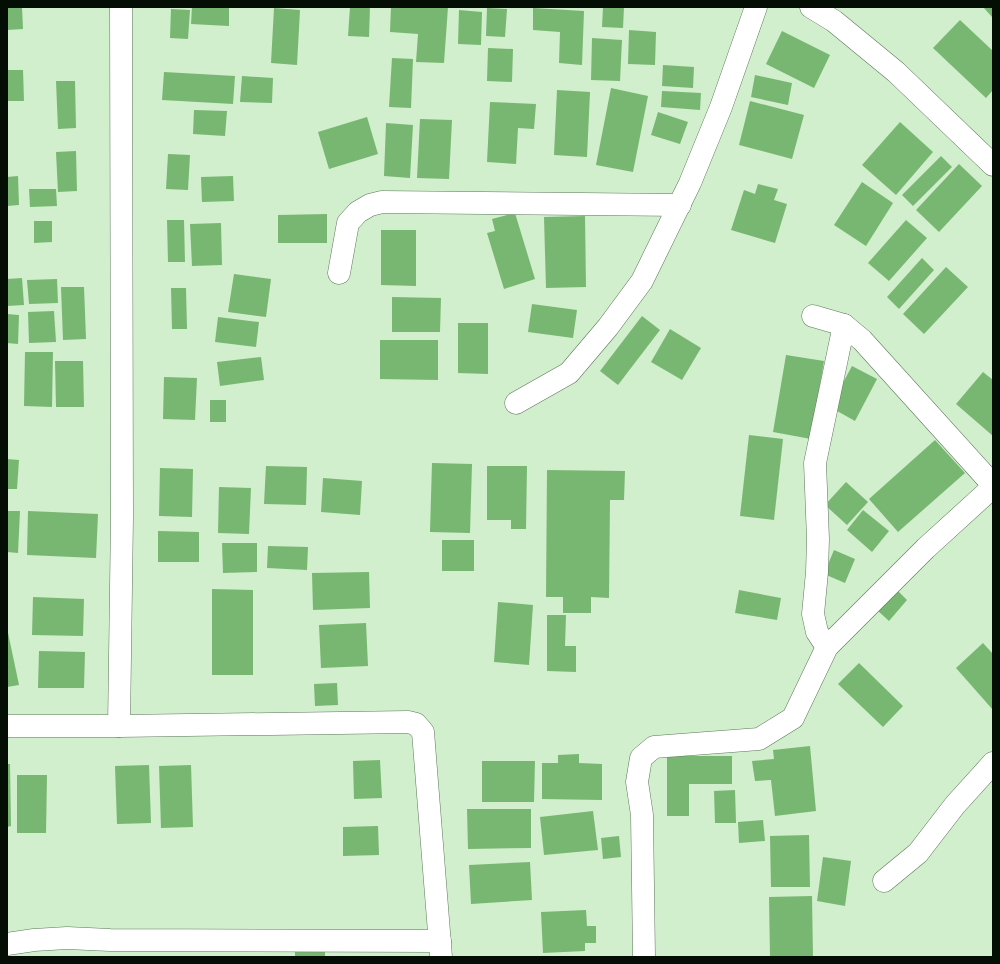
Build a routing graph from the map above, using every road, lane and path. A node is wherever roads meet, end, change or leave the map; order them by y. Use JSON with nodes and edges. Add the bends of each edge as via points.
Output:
{"nodes":[{"id":1,"x":121,"y":7,"type":"edge"},
{"id":2,"x":756,"y":7,"type":"edge"},
{"id":3,"x":811,"y":7,"type":"edge"},
{"id":4,"x":992,"y":160,"type":"edge"},
{"id":5,"x":680,"y":205,"type":"junction"},
{"id":6,"x":339,"y":273,"type":"dead end"},
{"id":7,"x":813,"y":316,"type":"dead end"},
{"id":8,"x":844,"y":325,"type":"junction"},
{"id":9,"x":516,"y":403,"type":"dead end"},
{"id":10,"x":993,"y":486,"type":"edge"},
{"id":11,"x":827,"y":647,"type":"junction"},
{"id":12,"x":7,"y":726,"type":"edge"},
{"id":13,"x":119,"y":726,"type":"junction"},
{"id":14,"x":993,"y":763,"type":"edge"},
{"id":15,"x":884,"y":881,"type":"dead end"},
{"id":16,"x":7,"y":944,"type":"edge"},
{"id":17,"x":441,"y":949,"type":"edge"},
{"id":18,"x":644,"y":957,"type":"edge"}],
"edges":[{"from":1,"to":13,"type":"street","via":[[122,516]]},
{"from":2,"to":5,"type":"street","via":[[721,107]]},
{"from":3,"to":4,"type":"street","via":[[834,21],[896,72]]},
{"from":5,"to":6,"type":"street","via":[[382,202],[358,212],[348,223]]},
{"from":5,"to":9,"type":"street","via":[[642,281],[608,327],[569,373]]},
{"from":7,"to":8,"type":"street"},
{"from":8,"to":10,"type":"street","via":[[862,340]]},
{"from":8,"to":11,"type":"street","via":[[815,463],[818,539],[813,614],[817,632]]},
{"from":10,"to":11,"type":"street","via":[[926,548]]},
{"from":11,"to":18,"type":"street","via":[[793,718],[760,740],[654,747],[641,758],[637,782],[642,815]]},
{"from":12,"to":13,"type":"street"},
{"from":13,"to":17,"type":"street","via":[[408,722],[416,724],[423,732]]},
{"from":14,"to":15,"type":"street","via":[[955,805],[918,853]]},
{"from":16,"to":17,"type":"street","via":[[67,938]]}]}
